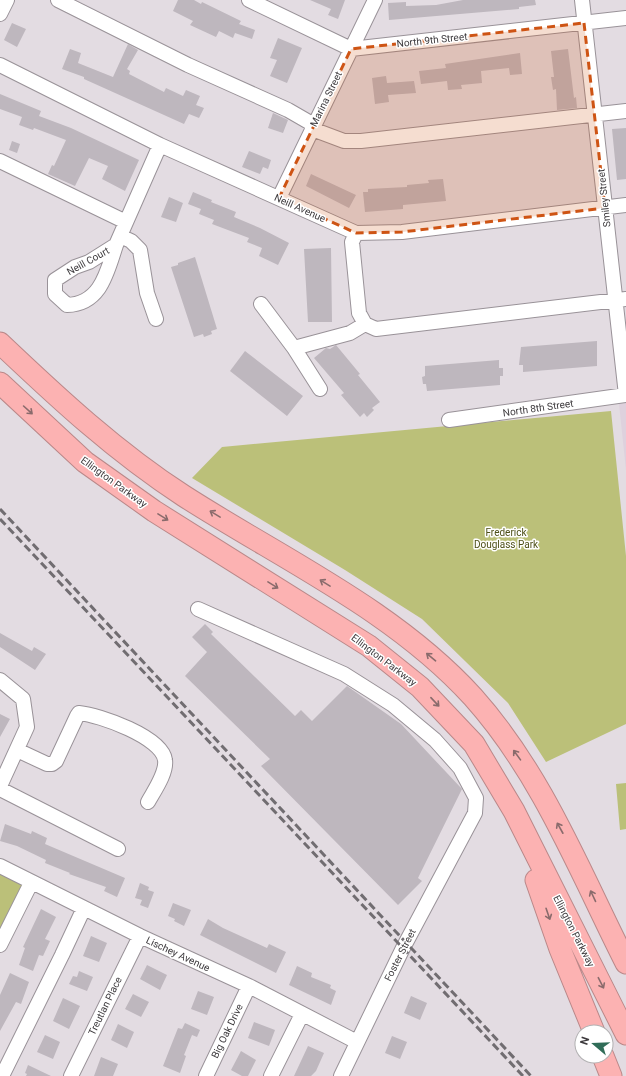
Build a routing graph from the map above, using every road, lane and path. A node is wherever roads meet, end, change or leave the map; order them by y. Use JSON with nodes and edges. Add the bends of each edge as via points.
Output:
{"nodes":[{"id":1,"x":7,"y":0,"type":"edge"},
{"id":2,"x":58,"y":0,"type":"edge"},
{"id":3,"x":249,"y":0,"type":"edge"},
{"id":4,"x":375,"y":0,"type":"edge"},
{"id":5,"x":582,"y":0,"type":"edge"},
{"id":6,"x":0,"y":14,"type":"edge"},
{"id":7,"x":626,"y":18,"type":"edge"},
{"id":8,"x":584,"y":23,"type":"junction"},
{"id":9,"x":351,"y":49,"type":"junction"},
{"id":10,"x":0,"y":65,"type":"edge"},
{"id":11,"x":626,"y":111,"type":"edge"},
{"id":12,"x":595,"y":114,"type":"junction"},
{"id":13,"x":313,"y":127,"type":"junction"},
{"id":14,"x":160,"y":145,"type":"junction"},
{"id":15,"x":0,"y":161,"type":"edge"},
{"id":16,"x":279,"y":198,"type":"junction"},
{"id":17,"x":626,"y":205,"type":"edge"},
{"id":18,"x":605,"y":208,"type":"junction"},
{"id":19,"x":126,"y":222,"type":"junction"},
{"id":20,"x":356,"y":233,"type":"junction"},
{"id":21,"x":118,"y":241,"type":"junction"},
{"id":22,"x":621,"y":300,"type":"edge"},
{"id":23,"x":262,"y":304,"type":"dead end"},
{"id":24,"x":156,"y":319,"type":"dead end"},
{"id":25,"x":622,"y":321,"type":"edge"},
{"id":26,"x":365,"y":324,"type":"junction"},
{"id":27,"x":0,"y":343,"type":"edge"},
{"id":28,"x":294,"y":348,"type":"junction"},
{"id":29,"x":0,"y":383,"type":"edge"},
{"id":30,"x":320,"y":389,"type":"dead end"},
{"id":31,"x":626,"y":395,"type":"edge"},
{"id":32,"x":449,"y":420,"type":"dead end"},
{"id":33,"x":198,"y":609,"type":"dead end"},
{"id":34,"x":0,"y":680,"type":"edge"},
{"id":35,"x":17,"y":750,"type":"junction"},
{"id":36,"x":4,"y":769,"type":"edge"},
{"id":37,"x":0,"y":786,"type":"edge"},
{"id":38,"x":0,"y":789,"type":"edge"},
{"id":39,"x":148,"y":802,"type":"dead end"},
{"id":40,"x":514,"y":811,"type":"junction"},
{"id":41,"x":118,"y":848,"type":"dead end"},
{"id":42,"x":0,"y":866,"type":"edge"},
{"id":43,"x":31,"y":882,"type":"junction"},
{"id":44,"x":84,"y":908,"type":"junction"},
{"id":45,"x":609,"y":929,"type":"junction"},
{"id":46,"x":140,"y":936,"type":"junction"},
{"id":47,"x":0,"y":945,"type":"edge"},
{"id":48,"x":626,"y":955,"type":"edge"},
{"id":49,"x":626,"y":963,"type":"edge"},
{"id":50,"x":249,"y":986,"type":"junction"},
{"id":51,"x":302,"y":1014,"type":"junction"},
{"id":52,"x":591,"y":1024,"type":"edge"},
{"id":53,"x":626,"y":1034,"type":"edge"},
{"id":54,"x":357,"y":1042,"type":"junction"},
{"id":55,"x":606,"y":1064,"type":"edge"},
{"id":56,"x":2,"y":1076,"type":"edge"},
{"id":57,"x":71,"y":1076,"type":"edge"},
{"id":58,"x":206,"y":1076,"type":"edge"},
{"id":59,"x":271,"y":1076,"type":"edge"},
{"id":60,"x":341,"y":1076,"type":"edge"},
{"id":61,"x":611,"y":1076,"type":"edge"}],
"edges":[{"from":1,"to":6,"type":"street"},
{"from":2,"to":13,"type":"street","via":[[188,65],[288,110]]},
{"from":3,"to":9,"type":"street"},
{"from":4,"to":9,"type":"street","name":"Marina Street"},
{"from":5,"to":8,"type":"street","name":"Smiley Street"},
{"from":7,"to":8,"type":"street","name":"North 9th Street"},
{"from":8,"to":9,"type":"street","name":"North 9th Street"},
{"from":8,"to":12,"type":"street","name":"Smiley Street"},
{"from":9,"to":13,"type":"street","name":"Marina Street"},
{"from":10,"to":14,"type":"street","name":"Neill Avenue"},
{"from":11,"to":12,"type":"street"},
{"from":12,"to":13,"type":"street","via":[[361,141],[344,141]]},
{"from":12,"to":18,"type":"street","name":"Smiley Street"},
{"from":13,"to":16,"type":"street","name":"Marina Street"},
{"from":14,"to":16,"type":"street","name":"Neill Avenue"},
{"from":14,"to":19,"type":"street","name":"Neill Court"},
{"from":15,"to":19,"type":"street"},
{"from":16,"to":20,"type":"street","name":"Neill Avenue"},
{"from":17,"to":18,"type":"street","name":"Neill Avenue"},
{"from":18,"to":20,"type":"street","name":"Neill Avenue","via":[[402,232]]},
{"from":18,"to":22,"type":"street","name":"Smiley Street"},
{"from":19,"to":21,"type":"street","name":"Neill Court"},
{"from":20,"to":26,"type":"street","via":[[352,242],[359,313]]},
{"from":21,"to":21,"type":"street","name":"Neill Court","via":[[103,284],[86,301],[77,305],[67,305],[55,294],[55,280],[75,267],[89,262]]},
{"from":21,"to":24,"type":"street","via":[[131,241],[140,250],[147,294]]},
{"from":22,"to":25,"type":"street","name":"Smiley Street"},
{"from":22,"to":26,"type":"street","via":[[376,329]]},
{"from":23,"to":28,"type":"street"},
{"from":25,"to":31,"type":"street","name":"Smiley Street"},
{"from":26,"to":28,"type":"street","via":[[350,333]]},
{"from":45,"to":27,"type":"highway","one_way":true,"via":[[563,833],[525,767],[472,696],[434,658],[384,619],[159,479],[105,439]]},
{"from":28,"to":30,"type":"street"},
{"from":29,"to":40,"type":"highway","name":"Ellington Parkway","one_way":true,"via":[[85,462],[154,511],[369,646],[420,687],[474,744]]},
{"from":31,"to":32,"type":"street","name":"North 8th Street"},
{"from":33,"to":54,"type":"street","name":"Foster Street","via":[[344,674],[394,705],[436,740],[460,768],[476,798],[475,813]]},
{"from":34,"to":35,"type":"street","via":[[23,699],[27,727]]},
{"from":35,"to":36,"type":"street"},
{"from":35,"to":39,"type":"street","via":[[52,764],[56,761],[79,713],[108,720],[145,737],[159,746],[164,755],[165,768]]},
{"from":36,"to":37,"type":"street"},
{"from":38,"to":41,"type":"street"},
{"from":40,"to":52,"type":"highway","one_way":true,"via":[[560,949]]},
{"from":40,"to":53,"type":"highway","name":"Ellington Parkway","one_way":true},
{"from":42,"to":43,"type":"street","name":"Lischey Avenue"},
{"from":43,"to":44,"type":"street","name":"Lischey Avenue"},
{"from":43,"to":47,"type":"street"},
{"from":44,"to":46,"type":"street","name":"Lischey Avenue"},
{"from":44,"to":56,"type":"street"},
{"from":45,"to":48,"type":"highway"},
{"from":45,"to":49,"type":"highway"},
{"from":46,"to":50,"type":"street","name":"Lischey Avenue"},
{"from":46,"to":57,"type":"street","name":"Treutlan Place"},
{"from":50,"to":51,"type":"street","name":"Lischey Avenue"},
{"from":50,"to":58,"type":"street","name":"Big Oak Drive"},
{"from":51,"to":54,"type":"street","name":"Lischey Avenue"},
{"from":51,"to":59,"type":"street"},
{"from":54,"to":60,"type":"street","name":"Foster Street"},
{"from":55,"to":61,"type":"highway"}]}
